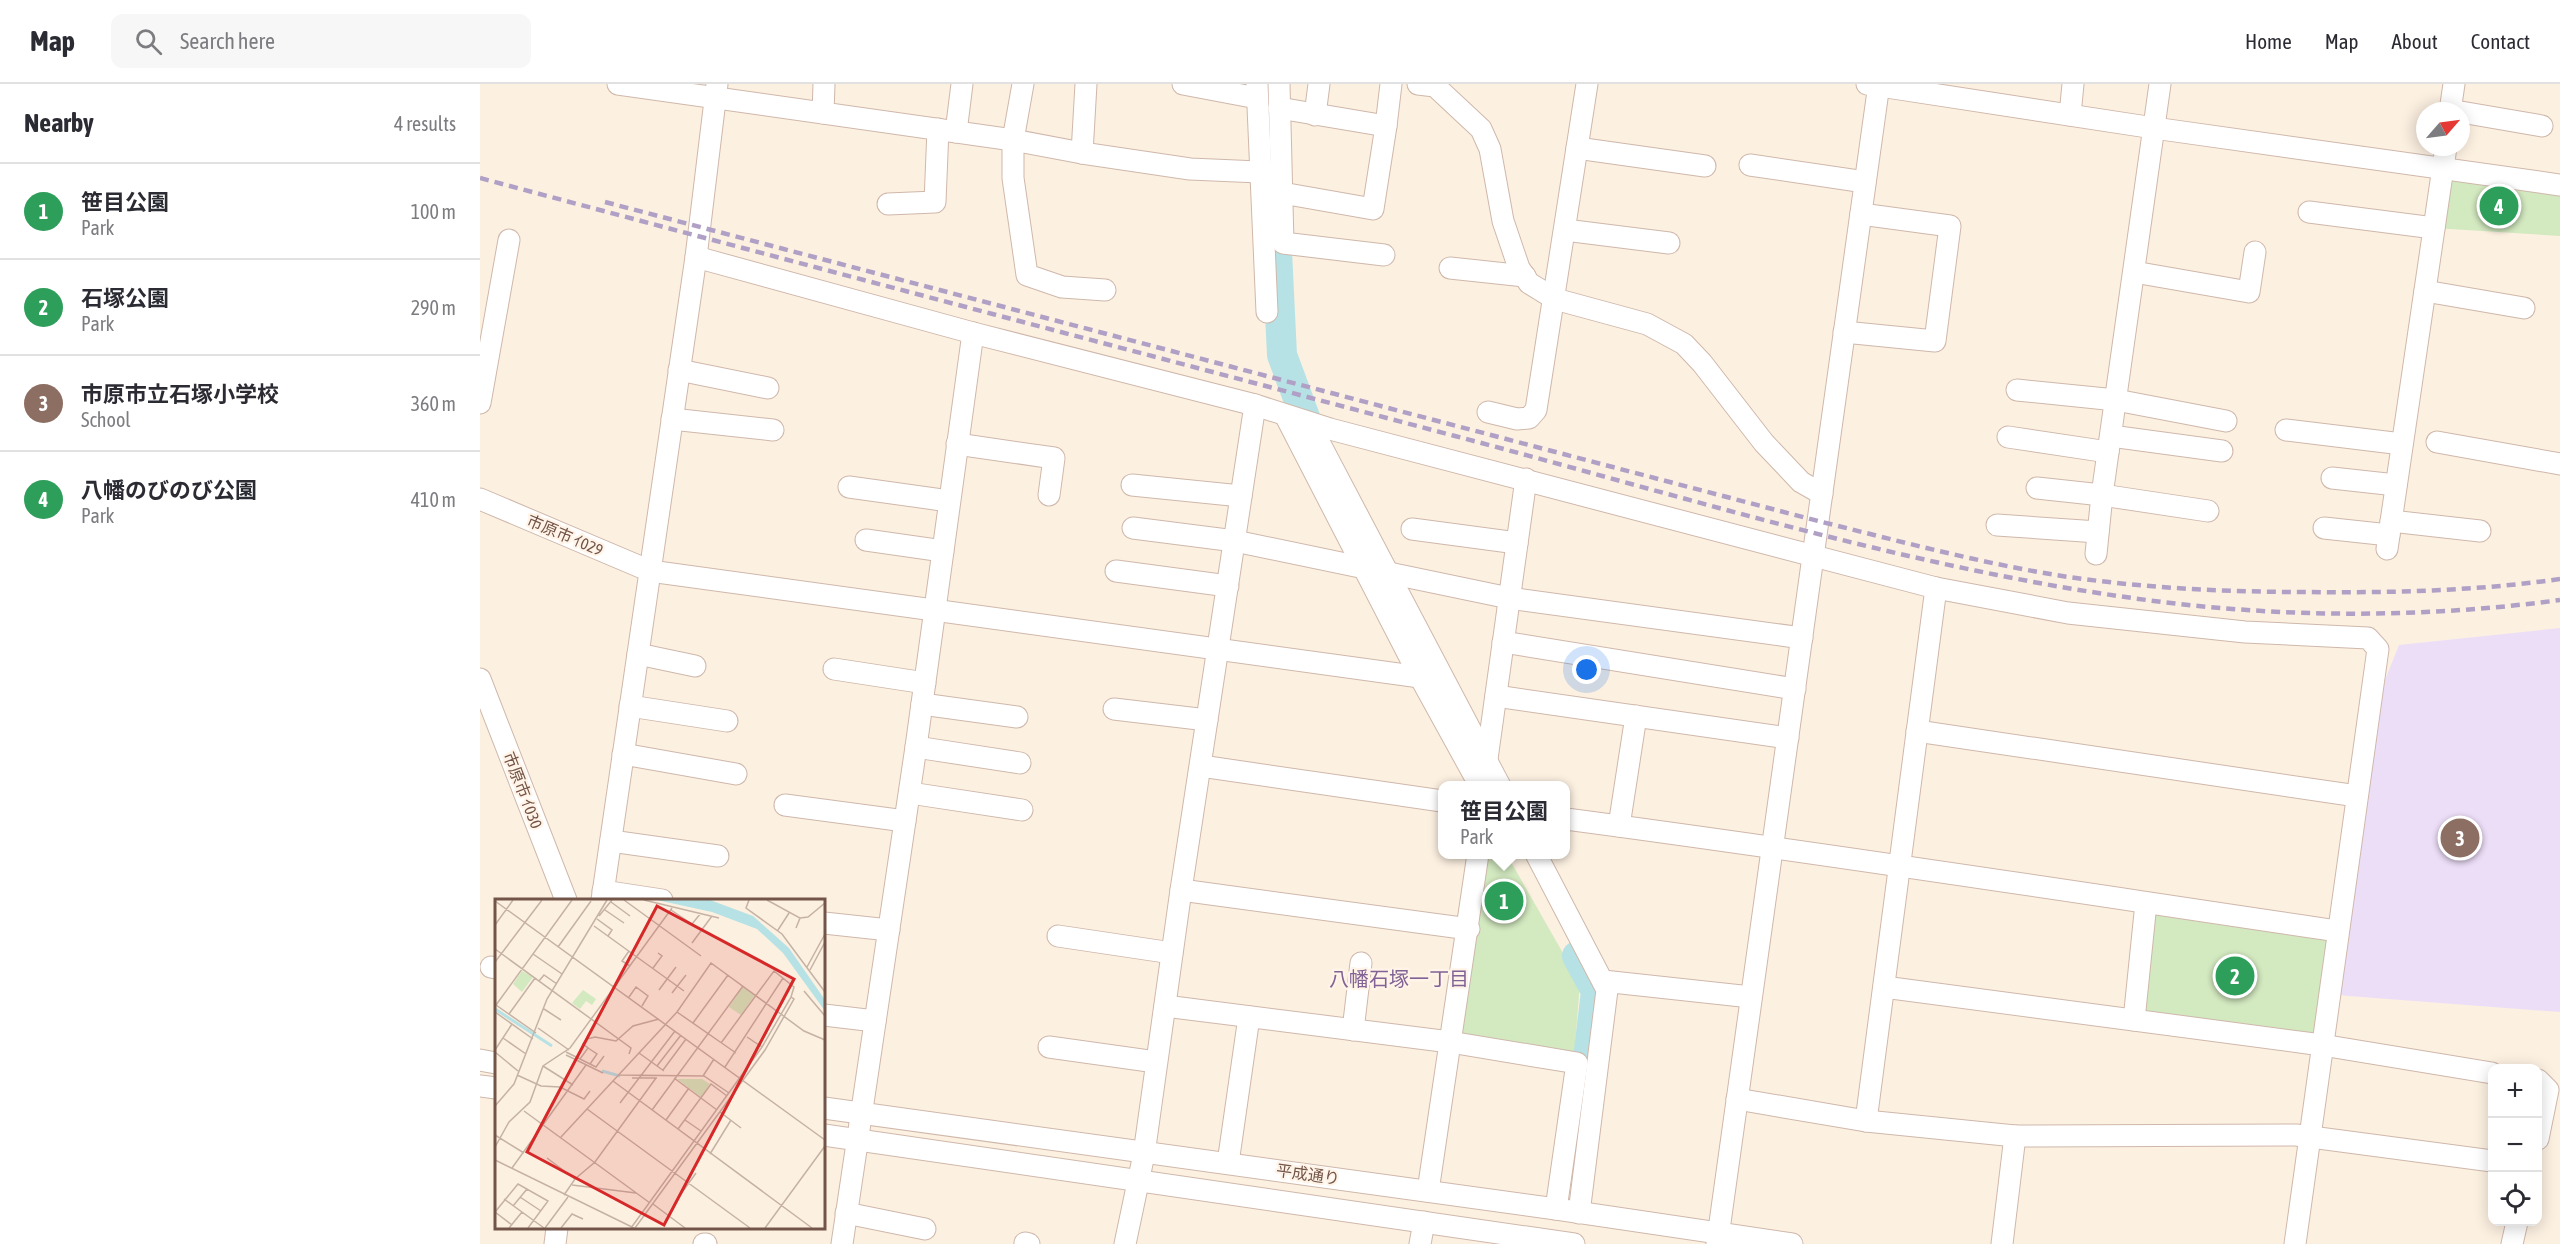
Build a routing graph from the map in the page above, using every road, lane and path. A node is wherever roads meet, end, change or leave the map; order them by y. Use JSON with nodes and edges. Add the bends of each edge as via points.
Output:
{"nodes":[{"id":1,"x":618,"y":84,"type":"edge"},
{"id":2,"x":824,"y":84,"type":"edge"},
{"id":3,"x":962,"y":84,"type":"edge"},
{"id":4,"x":1023,"y":84,"type":"edge"},
{"id":5,"x":1086,"y":84,"type":"edge"},
{"id":6,"x":1183,"y":84,"type":"edge"},
{"id":7,"x":1279,"y":84,"type":"edge"},
{"id":8,"x":1319,"y":84,"type":"edge"},
{"id":9,"x":1391,"y":84,"type":"edge"},
{"id":10,"x":1587,"y":84,"type":"edge"},
{"id":11,"x":1875,"y":84,"type":"edge"},
{"id":12,"x":2073,"y":84,"type":"edge"},
{"id":13,"x":2160,"y":84,"type":"edge"},
{"id":14,"x":2454,"y":84,"type":"edge"},
{"id":15,"x":1430,"y":85,"type":"edge"},
{"id":16,"x":716,"y":91,"type":"edge"},
{"id":17,"x":1257,"y":91,"type":"edge"},
{"id":18,"x":2455,"y":102,"type":"edge"},
{"id":19,"x":1279,"y":108,"type":"junction"},
{"id":20,"x":823,"y":113,"type":"junction"},
{"id":21,"x":2470,"y":114,"type":"edge"},
{"id":22,"x":1315,"y":115,"type":"junction"},
{"id":23,"x":2070,"y":115,"type":"junction"},
{"id":24,"x":1386,"y":126,"type":"junction"},
{"id":25,"x":2542,"y":126,"type":"dead end"},
{"id":26,"x":2154,"y":128,"type":"junction"},
{"id":27,"x":947,"y":130,"type":"junction"},
{"id":28,"x":1013,"y":140,"type":"junction"},
{"id":29,"x":1577,"y":148,"type":"junction"},
{"id":30,"x":1083,"y":153,"type":"junction"},
{"id":31,"x":2444,"y":157,"type":"edge"},
{"id":32,"x":1750,"y":165,"type":"dead end"},
{"id":33,"x":1705,"y":166,"type":"dead end"},
{"id":34,"x":1259,"y":172,"type":"junction"},
{"id":35,"x":1865,"y":182,"type":"junction"},
{"id":36,"x":2560,"y":185,"type":"edge"},
{"id":37,"x":1282,"y":193,"type":"junction"},
{"id":38,"x":888,"y":204,"type":"dead end"},
{"id":39,"x":2309,"y":212,"type":"dead end"},
{"id":40,"x":1861,"y":214,"type":"junction"},
{"id":41,"x":2434,"y":228,"type":"junction"},
{"id":42,"x":1565,"y":230,"type":"junction"},
{"id":43,"x":509,"y":240,"type":"dead end"},
{"id":44,"x":1669,"y":243,"type":"dead end"},
{"id":45,"x":2255,"y":252,"type":"dead end"},
{"id":46,"x":1384,"y":255,"type":"dead end"},
{"id":47,"x":696,"y":257,"type":"junction"},
{"id":48,"x":1450,"y":268,"type":"dead end"},
{"id":49,"x":2134,"y":272,"type":"junction"},
{"id":50,"x":1525,"y":276,"type":"junction"},
{"id":51,"x":1105,"y":290,"type":"dead end"},
{"id":52,"x":2425,"y":291,"type":"junction"},
{"id":53,"x":1555,"y":299,"type":"junction"},
{"id":54,"x":2524,"y":308,"type":"dead end"},
{"id":55,"x":1267,"y":312,"type":"dead end"},
{"id":56,"x":1844,"y":332,"type":"junction"},
{"id":57,"x":973,"y":333,"type":"junction"},
{"id":58,"x":679,"y":370,"type":"junction"},
{"id":59,"x":768,"y":388,"type":"dead end"},
{"id":60,"x":2017,"y":390,"type":"dead end"},
{"id":61,"x":2116,"y":400,"type":"junction"},
{"id":62,"x":480,"y":403,"type":"edge"},
{"id":63,"x":1255,"y":405,"type":"junction"},
{"id":64,"x":1488,"y":412,"type":"dead end"},
{"id":65,"x":1285,"y":415,"type":"junction"},
{"id":66,"x":672,"y":419,"type":"junction"},
{"id":67,"x":2226,"y":421,"type":"dead end"},
{"id":68,"x":1309,"y":423,"type":"junction"},
{"id":69,"x":772,"y":430,"type":"dead end"},
{"id":70,"x":2286,"y":430,"type":"dead end"},
{"id":71,"x":2008,"y":437,"type":"dead end"},
{"id":72,"x":2437,"y":442,"type":"dead end"},
{"id":73,"x":957,"y":444,"type":"junction"},
{"id":74,"x":2109,"y":444,"type":"junction"},
{"id":75,"x":2402,"y":444,"type":"junction"},
{"id":76,"x":2222,"y":451,"type":"dead end"},
{"id":77,"x":2560,"y":464,"type":"edge"},
{"id":78,"x":2332,"y":478,"type":"dead end"},
{"id":79,"x":1526,"y":479,"type":"junction"},
{"id":80,"x":2396,"y":484,"type":"junction"},
{"id":81,"x":1132,"y":485,"type":"dead end"},
{"id":82,"x":849,"y":487,"type":"dead end"},
{"id":83,"x":2037,"y":488,"type":"dead end"},
{"id":84,"x":1822,"y":494,"type":"junction"},
{"id":85,"x":1049,"y":495,"type":"dead end"},
{"id":86,"x":2103,"y":495,"type":"junction"},
{"id":87,"x":1242,"y":496,"type":"junction"},
{"id":88,"x":480,"y":499,"type":"edge"},
{"id":89,"x":950,"y":501,"type":"junction"},
{"id":90,"x":2208,"y":511,"type":"dead end"},
{"id":91,"x":1997,"y":525,"type":"dead end"},
{"id":92,"x":1133,"y":528,"type":"dead end"},
{"id":93,"x":2324,"y":528,"type":"dead end"},
{"id":94,"x":1412,"y":529,"type":"dead end"},
{"id":95,"x":2480,"y":531,"type":"dead end"},
{"id":96,"x":2098,"y":532,"type":"junction"},
{"id":97,"x":2389,"y":535,"type":"junction"},
{"id":98,"x":866,"y":540,"type":"dead end"},
{"id":99,"x":1234,"y":541,"type":"junction"},
{"id":100,"x":1517,"y":543,"type":"junction"},
{"id":101,"x":943,"y":551,"type":"junction"},
{"id":102,"x":1814,"y":554,"type":"junction"},
{"id":103,"x":2096,"y":554,"type":"dead end"},
{"id":104,"x":1363,"y":568,"type":"junction"},
{"id":105,"x":650,"y":571,"type":"junction"},
{"id":106,"x":1116,"y":571,"type":"dead end"},
{"id":107,"x":1390,"y":575,"type":"junction"},
{"id":108,"x":1228,"y":586,"type":"junction"},
{"id":109,"x":1936,"y":588,"type":"junction"},
{"id":110,"x":1509,"y":598,"type":"junction"},
{"id":111,"x":934,"y":609,"type":"junction"},
{"id":112,"x":1802,"y":638,"type":"junction"},
{"id":113,"x":1503,"y":642,"type":"junction"},
{"id":114,"x":1218,"y":650,"type":"junction"},
{"id":115,"x":638,"y":654,"type":"junction"},
{"id":116,"x":695,"y":666,"type":"dead end"},
{"id":117,"x":834,"y":669,"type":"dead end"},
{"id":118,"x":1420,"y":677,"type":"junction"},
{"id":119,"x":480,"y":679,"type":"edge"},
{"id":120,"x":925,"y":683,"type":"junction"},
{"id":121,"x":1795,"y":689,"type":"junction"},
{"id":122,"x":1496,"y":696,"type":"junction"},
{"id":123,"x":922,"y":704,"type":"junction"},
{"id":124,"x":630,"y":706,"type":"junction"},
{"id":125,"x":1114,"y":709,"type":"dead end"},
{"id":126,"x":1636,"y":716,"type":"junction"},
{"id":127,"x":1017,"y":717,"type":"dead end"},
{"id":128,"x":1207,"y":720,"type":"junction"},
{"id":129,"x":727,"y":721,"type":"dead end"},
{"id":130,"x":1917,"y":731,"type":"junction"},
{"id":131,"x":1788,"y":738,"type":"junction"},
{"id":132,"x":916,"y":747,"type":"junction"},
{"id":133,"x":623,"y":754,"type":"junction"},
{"id":134,"x":1487,"y":759,"type":"junction"},
{"id":135,"x":1020,"y":763,"type":"dead end"},
{"id":136,"x":1201,"y":766,"type":"junction"},
{"id":137,"x":736,"y":774,"type":"dead end"},
{"id":138,"x":1477,"y":781,"type":"edge"},
{"id":139,"x":1498,"y":781,"type":"edge"},
{"id":140,"x":910,"y":793,"type":"junction"},
{"id":141,"x":2357,"y":795,"type":"junction"},
{"id":142,"x":1438,"y":800,"type":"edge"},
{"id":143,"x":785,"y":805,"type":"dead end"},
{"id":144,"x":1022,"y":810,"type":"dead end"},
{"id":145,"x":1570,"y":820,"type":"edge"},
{"id":146,"x":905,"y":821,"type":"junction"},
{"id":147,"x":1618,"y":826,"type":"junction"},
{"id":148,"x":611,"y":841,"type":"junction"},
{"id":149,"x":1773,"y":846,"type":"junction"},
{"id":150,"x":718,"y":856,"type":"dead end"},
{"id":151,"x":1478,"y":859,"type":"edge"},
{"id":152,"x":1538,"y":859,"type":"edge"},
{"id":153,"x":1899,"y":867,"type":"junction"},
{"id":154,"x":1181,"y":890,"type":"junction"},
{"id":155,"x":603,"y":896,"type":"edge"},
{"id":156,"x":566,"y":899,"type":"edge"},
{"id":157,"x":647,"y":899,"type":"edge"},
{"id":158,"x":2146,"y":903,"type":"junction"},
{"id":159,"x":825,"y":923,"type":"edge"},
{"id":160,"x":1469,"y":929,"type":"junction"},
{"id":161,"x":889,"y":930,"type":"junction"},
{"id":162,"x":2338,"y":931,"type":"junction"},
{"id":163,"x":1058,"y":936,"type":"dead end"},
{"id":164,"x":1172,"y":953,"type":"junction"},
{"id":165,"x":1361,"y":963,"type":"dead end"},
{"id":166,"x":1603,"y":981,"type":"junction"},
{"id":167,"x":1884,"y":987,"type":"junction"},
{"id":168,"x":1751,"y":997,"type":"junction"},
{"id":169,"x":1165,"y":1006,"type":"junction"},
{"id":170,"x":825,"y":1015,"type":"edge"},
{"id":171,"x":1249,"y":1017,"type":"junction"},
{"id":172,"x":2134,"y":1020,"type":"junction"},
{"id":173,"x":875,"y":1021,"type":"junction"},
{"id":174,"x":1353,"y":1030,"type":"junction"},
{"id":175,"x":1450,"y":1042,"type":"junction"},
{"id":176,"x":2322,"y":1045,"type":"junction"},
{"id":177,"x":1049,"y":1047,"type":"dead end"},
{"id":178,"x":480,"y":1060,"type":"edge"},
{"id":179,"x":1156,"y":1062,"type":"junction"},
{"id":180,"x":495,"y":1063,"type":"edge"},
{"id":181,"x":2488,"y":1071,"type":"edge"},
{"id":182,"x":480,"y":1086,"type":"edge"},
{"id":183,"x":495,"y":1088,"type":"edge"},
{"id":184,"x":2548,"y":1093,"type":"edge"},
{"id":185,"x":1737,"y":1099,"type":"junction"},
{"id":186,"x":825,"y":1108,"type":"edge"},
{"id":187,"x":862,"y":1113,"type":"junction"},
{"id":188,"x":1866,"y":1121,"type":"junction"},
{"id":189,"x":2542,"y":1121,"type":"edge"},
{"id":190,"x":825,"y":1135,"type":"edge"},
{"id":191,"x":2015,"y":1136,"type":"junction"},
{"id":192,"x":2309,"y":1138,"type":"junction"},
{"id":193,"x":857,"y":1140,"type":"junction"},
{"id":194,"x":1144,"y":1154,"type":"junction"},
{"id":195,"x":2488,"y":1160,"type":"edge"},
{"id":196,"x":1228,"y":1163,"type":"junction"},
{"id":197,"x":1139,"y":1181,"type":"junction"},
{"id":198,"x":1428,"y":1191,"type":"junction"},
{"id":199,"x":1556,"y":1209,"type":"junction"},
{"id":200,"x":1579,"y":1212,"type":"junction"},
{"id":201,"x":846,"y":1213,"type":"junction"},
{"id":202,"x":1424,"y":1222,"type":"junction"},
{"id":203,"x":2516,"y":1226,"type":"edge"},
{"id":204,"x":925,"y":1228,"type":"dead end"},
{"id":205,"x":557,"y":1229,"type":"edge"},
{"id":206,"x":1718,"y":1239,"type":"edge"},
{"id":207,"x":555,"y":1244,"type":"edge"},
{"id":208,"x":842,"y":1244,"type":"edge"},
{"id":209,"x":1125,"y":1244,"type":"edge"},
{"id":210,"x":1420,"y":1244,"type":"edge"},
{"id":211,"x":1574,"y":1244,"type":"edge"},
{"id":212,"x":1792,"y":1244,"type":"edge"},
{"id":213,"x":2002,"y":1244,"type":"edge"},
{"id":214,"x":2295,"y":1244,"type":"edge"},
{"id":215,"x":2512,"y":1244,"type":"edge"}],
"edges":[{"from":1,"to":16,"type":"street"},
{"from":2,"to":20,"type":"street"},
{"from":3,"to":27,"type":"street"},
{"from":4,"to":28,"type":"street"},
{"from":5,"to":30,"type":"street"},
{"from":6,"to":17,"type":"street"},
{"from":7,"to":19,"type":"street"},
{"from":8,"to":22,"type":"street"},
{"from":9,"to":24,"type":"street"},
{"from":10,"to":29,"type":"street"},
{"from":11,"to":23,"type":"street"},
{"from":11,"to":35,"type":"street"},
{"from":12,"to":23,"type":"street"},
{"from":13,"to":26,"type":"street"},
{"from":14,"to":18,"type":"street"},
{"from":15,"to":50,"type":"street","via":[[1481,129],[1490,149],[1503,222]]},
{"from":16,"to":20,"type":"street"},
{"from":16,"to":47,"type":"street"},
{"from":17,"to":34,"type":"street"},
{"from":19,"to":22,"type":"street"},
{"from":19,"to":37,"type":"street"},
{"from":20,"to":27,"type":"street"},
{"from":21,"to":25,"type":"street"},
{"from":22,"to":24,"type":"street"},
{"from":23,"to":26,"type":"street"},
{"from":24,"to":37,"type":"street","via":[[1373,208]]},
{"from":26,"to":31,"type":"street"},
{"from":26,"to":49,"type":"street"},
{"from":27,"to":28,"type":"street"},
{"from":27,"to":38,"type":"street","via":[[935,202]]},
{"from":28,"to":30,"type":"street"},
{"from":28,"to":51,"type":"street","via":[[1013,178],[1028,275],[1062,287]]},
{"from":29,"to":33,"type":"street"},
{"from":29,"to":42,"type":"street"},
{"from":30,"to":34,"type":"street","via":[[1190,169]]},
{"from":31,"to":36,"type":"street"},
{"from":31,"to":41,"type":"street"},
{"from":32,"to":35,"type":"street"},
{"from":34,"to":55,"type":"street"},
{"from":35,"to":40,"type":"street"},
{"from":37,"to":46,"type":"street","via":[[1283,243]]},
{"from":39,"to":41,"type":"street"},
{"from":40,"to":56,"type":"street"},
{"from":40,"to":56,"type":"street","via":[[1950,226],[1935,341]]},
{"from":41,"to":52,"type":"street"},
{"from":42,"to":44,"type":"street"},
{"from":42,"to":53,"type":"street"},
{"from":43,"to":62,"type":"street"},
{"from":45,"to":49,"type":"street","via":[[2249,292]]},
{"from":47,"to":57,"type":"street"},
{"from":47,"to":58,"type":"street"},
{"from":48,"to":50,"type":"street"},
{"from":49,"to":61,"type":"street"},
{"from":50,"to":53,"type":"street","via":[[1529,283]]},
{"from":52,"to":54,"type":"street"},
{"from":52,"to":75,"type":"street"},
{"from":53,"to":64,"type":"street","via":[[1536,410],[1529,418],[1517,419]]},
{"from":53,"to":84,"type":"street","via":[[1647,324],[1684,344],[1764,443],[1801,482]]},
{"from":56,"to":84,"type":"street"},
{"from":57,"to":63,"type":"street"},
{"from":57,"to":73,"type":"street"},
{"from":58,"to":59,"type":"street"},
{"from":58,"to":66,"type":"street"},
{"from":60,"to":61,"type":"street"},
{"from":61,"to":67,"type":"street"},
{"from":61,"to":74,"type":"street"},
{"from":63,"to":65,"type":"street"},
{"from":63,"to":87,"type":"street"},
{"from":65,"to":68,"type":"street"},
{"from":65,"to":104,"type":"street"},
{"from":66,"to":69,"type":"street"},
{"from":66,"to":105,"type":"street"},
{"from":68,"to":79,"type":"street"},
{"from":68,"to":107,"type":"street"},
{"from":70,"to":75,"type":"street"},
{"from":71,"to":74,"type":"street"},
{"from":72,"to":77,"type":"street"},
{"from":73,"to":85,"type":"street","via":[[1054,458]]},
{"from":73,"to":89,"type":"street"},
{"from":74,"to":76,"type":"street"},
{"from":74,"to":86,"type":"street"},
{"from":75,"to":80,"type":"street"},
{"from":78,"to":80,"type":"street"},
{"from":79,"to":100,"type":"street"},
{"from":79,"to":102,"type":"street"},
{"from":80,"to":97,"type":"street"},
{"from":81,"to":87,"type":"street"},
{"from":82,"to":89,"type":"street"},
{"from":83,"to":86,"type":"street"},
{"from":84,"to":102,"type":"street"},
{"from":86,"to":90,"type":"street"},
{"from":86,"to":96,"type":"street"},
{"from":87,"to":99,"type":"street"},
{"from":88,"to":105,"type":"street","name":"市原市 ｲ029"},
{"from":89,"to":101,"type":"street"},
{"from":91,"to":96,"type":"street"},
{"from":92,"to":99,"type":"street"},
{"from":93,"to":97,"type":"street"},
{"from":94,"to":100,"type":"street"},
{"from":95,"to":97,"type":"street"},
{"from":96,"to":103,"type":"street"},
{"from":98,"to":101,"type":"street"},
{"from":99,"to":104,"type":"street"},
{"from":99,"to":108,"type":"street"},
{"from":100,"to":110,"type":"street"},
{"from":101,"to":111,"type":"street"},
{"from":102,"to":109,"type":"street"},
{"from":102,"to":112,"type":"street"},
{"from":104,"to":107,"type":"street"},
{"from":104,"to":118,"type":"street"},
{"from":105,"to":111,"type":"street","name":"市原市 ｲ029"},
{"from":105,"to":115,"type":"street"},
{"from":106,"to":108,"type":"street"},
{"from":107,"to":110,"type":"street"},
{"from":107,"to":134,"type":"street"},
{"from":108,"to":114,"type":"street"},
{"from":109,"to":130,"type":"street"},
{"from":109,"to":141,"type":"street","via":[[2068,613],[2245,632],[2368,638],[2378,649]]},
{"from":110,"to":112,"type":"street"},
{"from":110,"to":113,"type":"street"},
{"from":111,"to":114,"type":"street","name":"市原市 ｲ029"},
{"from":111,"to":120,"type":"street"},
{"from":112,"to":121,"type":"street"},
{"from":113,"to":121,"type":"street"},
{"from":113,"to":122,"type":"street"},
{"from":114,"to":118,"type":"street","name":"市原市 ｲ029"},
{"from":114,"to":128,"type":"street"},
{"from":115,"to":116,"type":"street"},
{"from":115,"to":124,"type":"street"},
{"from":117,"to":120,"type":"street"},
{"from":118,"to":138,"type":"street"},
{"from":119,"to":156,"type":"street","name":"市原市 ｲ030"},
{"from":120,"to":123,"type":"street"},
{"from":121,"to":131,"type":"street"},
{"from":122,"to":126,"type":"street"},
{"from":122,"to":134,"type":"street"},
{"from":123,"to":127,"type":"street"},
{"from":123,"to":132,"type":"street"},
{"from":124,"to":129,"type":"street"},
{"from":124,"to":133,"type":"street"},
{"from":125,"to":128,"type":"street"},
{"from":126,"to":131,"type":"street"},
{"from":126,"to":147,"type":"street"},
{"from":128,"to":136,"type":"street"},
{"from":130,"to":141,"type":"street"},
{"from":130,"to":153,"type":"street"},
{"from":131,"to":149,"type":"street"},
{"from":132,"to":135,"type":"street"},
{"from":132,"to":140,"type":"street"},
{"from":133,"to":137,"type":"street"},
{"from":133,"to":148,"type":"street"},
{"from":134,"to":139,"type":"street"},
{"from":136,"to":142,"type":"street"},
{"from":136,"to":154,"type":"street"},
{"from":140,"to":144,"type":"street"},
{"from":140,"to":146,"type":"street"},
{"from":141,"to":162,"type":"street"},
{"from":143,"to":146,"type":"street"},
{"from":145,"to":147,"type":"street"},
{"from":146,"to":161,"type":"street"},
{"from":147,"to":149,"type":"street"},
{"from":148,"to":150,"type":"street"},
{"from":148,"to":155,"type":"street"},
{"from":149,"to":153,"type":"street"},
{"from":149,"to":168,"type":"street"},
{"from":151,"to":160,"type":"street"},
{"from":152,"to":166,"type":"street"},
{"from":153,"to":158,"type":"street"},
{"from":153,"to":167,"type":"street"},
{"from":154,"to":160,"type":"street"},
{"from":154,"to":164,"type":"street"},
{"from":155,"to":157,"type":"street"},
{"from":158,"to":162,"type":"street"},
{"from":158,"to":172,"type":"street"},
{"from":159,"to":161,"type":"street"},
{"from":160,"to":175,"type":"street"},
{"from":161,"to":173,"type":"street"},
{"from":162,"to":176,"type":"street"},
{"from":163,"to":164,"type":"street"},
{"from":164,"to":169,"type":"street"},
{"from":165,"to":174,"type":"street"},
{"from":166,"to":168,"type":"street"},
{"from":166,"to":200,"type":"street","via":[[1607,990]]},
{"from":167,"to":172,"type":"street"},
{"from":167,"to":188,"type":"street"},
{"from":168,"to":185,"type":"street"},
{"from":169,"to":171,"type":"street"},
{"from":169,"to":179,"type":"street"},
{"from":170,"to":173,"type":"street"},
{"from":171,"to":174,"type":"street"},
{"from":171,"to":196,"type":"street"},
{"from":172,"to":176,"type":"street"},
{"from":173,"to":187,"type":"street"},
{"from":174,"to":175,"type":"street"},
{"from":175,"to":198,"type":"street"},
{"from":175,"to":199,"type":"street","via":[[1577,1063]]},
{"from":176,"to":181,"type":"street"},
{"from":176,"to":192,"type":"street"},
{"from":177,"to":179,"type":"street"},
{"from":178,"to":180,"type":"street"},
{"from":179,"to":194,"type":"street"},
{"from":182,"to":183,"type":"street"},
{"from":184,"to":189,"type":"street"},
{"from":185,"to":188,"type":"street"},
{"from":185,"to":206,"type":"street"},
{"from":186,"to":187,"type":"street","name":"平成通り"},
{"from":187,"to":193,"type":"street"},
{"from":187,"to":194,"type":"street","name":"平成通り"},
{"from":188,"to":191,"type":"street"},
{"from":190,"to":193,"type":"street","name":"平成通り"},
{"from":191,"to":192,"type":"street"},
{"from":191,"to":213,"type":"street"},
{"from":192,"to":195,"type":"street"},
{"from":192,"to":214,"type":"street"},
{"from":193,"to":197,"type":"street","name":"平成通り"},
{"from":193,"to":201,"type":"street"},
{"from":194,"to":196,"type":"street","name":"平成通り"},
{"from":194,"to":197,"type":"street"},
{"from":196,"to":198,"type":"street","name":"平成通り"},
{"from":197,"to":202,"type":"street","name":"平成通り"},
{"from":197,"to":209,"type":"street"},
{"from":198,"to":199,"type":"street","name":"平成通り"},
{"from":199,"to":200,"type":"street","name":"平成通り"},
{"from":200,"to":206,"type":"street","name":"平成通り"},
{"from":201,"to":204,"type":"street"},
{"from":201,"to":208,"type":"street"},
{"from":202,"to":210,"type":"street"},
{"from":202,"to":211,"type":"street","name":"平成通り"},
{"from":203,"to":215,"type":"street"},
{"from":205,"to":207,"type":"street"},
{"from":206,"to":212,"type":"street","name":"平成通り"}]}
